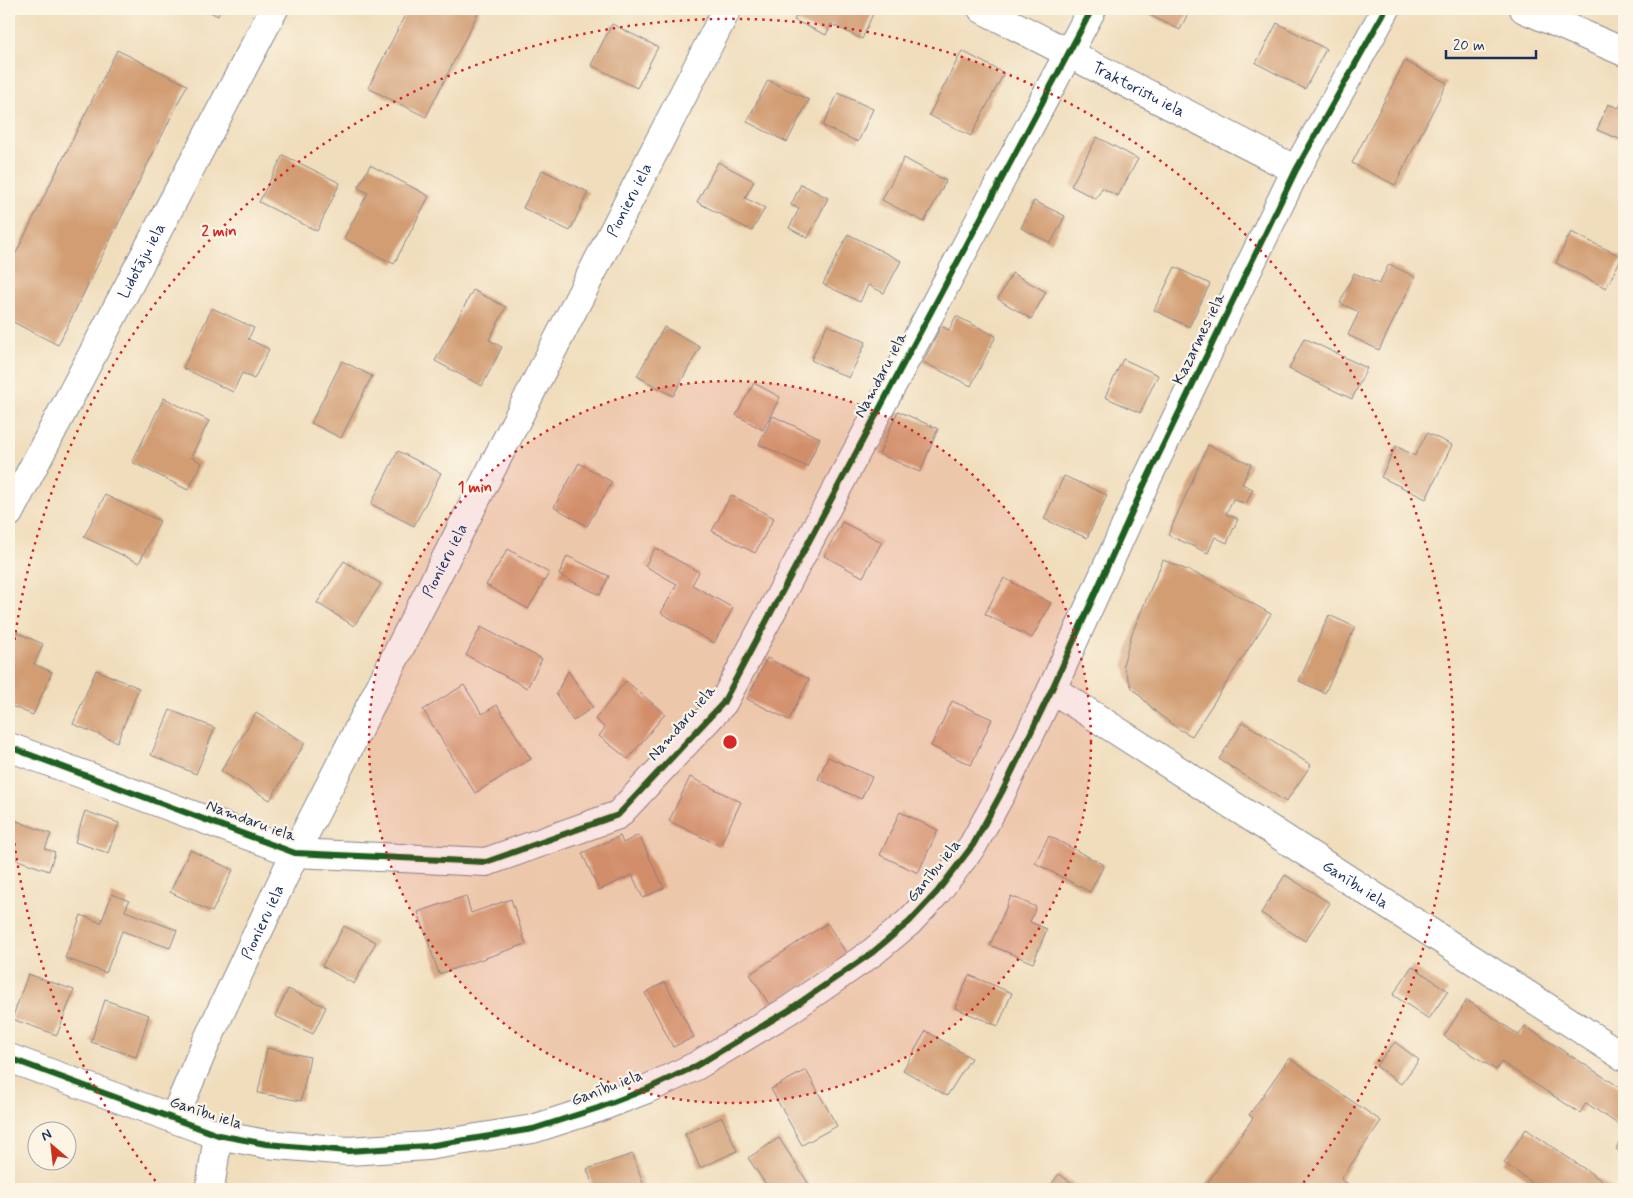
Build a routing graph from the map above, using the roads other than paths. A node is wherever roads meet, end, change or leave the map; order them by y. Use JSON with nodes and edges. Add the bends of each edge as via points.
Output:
{"nodes":[{"id":1,"x":274,"y":9,"type":"edge"},
{"id":2,"x":727,"y":9,"type":"edge"},
{"id":3,"x":982,"y":9,"type":"edge"},
{"id":4,"x":1092,"y":9,"type":"edge"},
{"id":5,"x":1386,"y":9,"type":"edge"},
{"id":6,"x":1524,"y":9,"type":"edge"},
{"id":7,"x":1068,"y":52,"type":"junction"},
{"id":8,"x":1624,"y":52,"type":"edge"},
{"id":9,"x":1296,"y":170,"type":"junction"},
{"id":10,"x":9,"y":513,"type":"edge"},
{"id":11,"x":1052,"y":689,"type":"junction"},
{"id":12,"x":9,"y":747,"type":"edge"},
{"id":13,"x":295,"y":853,"type":"junction"},
{"id":14,"x":1624,"y":1057,"type":"edge"},
{"id":15,"x":9,"y":1058,"type":"edge"},
{"id":16,"x":174,"y":1118,"type":"junction"},
{"id":17,"x":218,"y":1135,"type":"junction"},
{"id":18,"x":210,"y":1189,"type":"edge"}],
"edges":[{"from":1,"to":10,"type":"street","name":"Lidotāju iela"},
{"from":2,"to":13,"type":"street","name":"Pionieru iela"},
{"from":3,"to":7,"type":"street","name":"Traktoristu iela"},
{"from":4,"to":7,"type":"street","name":"Namdaru iela"},
{"from":5,"to":9,"type":"street","name":"Kazarmes iela"},
{"from":6,"to":8,"type":"street"},
{"from":7,"to":9,"type":"street","name":"Traktoristu iela"},
{"from":7,"to":13,"type":"street","name":"Namdaru iela","via":[[723,703],[618,814],[486,862]]},
{"from":9,"to":11,"type":"street","name":"Kazarmes iela","via":[[1145,484]]},
{"from":11,"to":14,"type":"street","name":"Ganību iela"},
{"from":11,"to":17,"type":"street","name":"Ganību iela","via":[[973,845],[910,922],[789,1010],[696,1066],[606,1105],[533,1129],[428,1146],[348,1151],[266,1144]]},
{"from":12,"to":13,"type":"street","name":"Namdaru iela"},
{"from":13,"to":16,"type":"street","name":"Pionieru iela"},
{"from":15,"to":16,"type":"street","name":"Ganību iela"},
{"from":16,"to":17,"type":"street","name":"Ganību iela"},
{"from":17,"to":18,"type":"street"}]}
